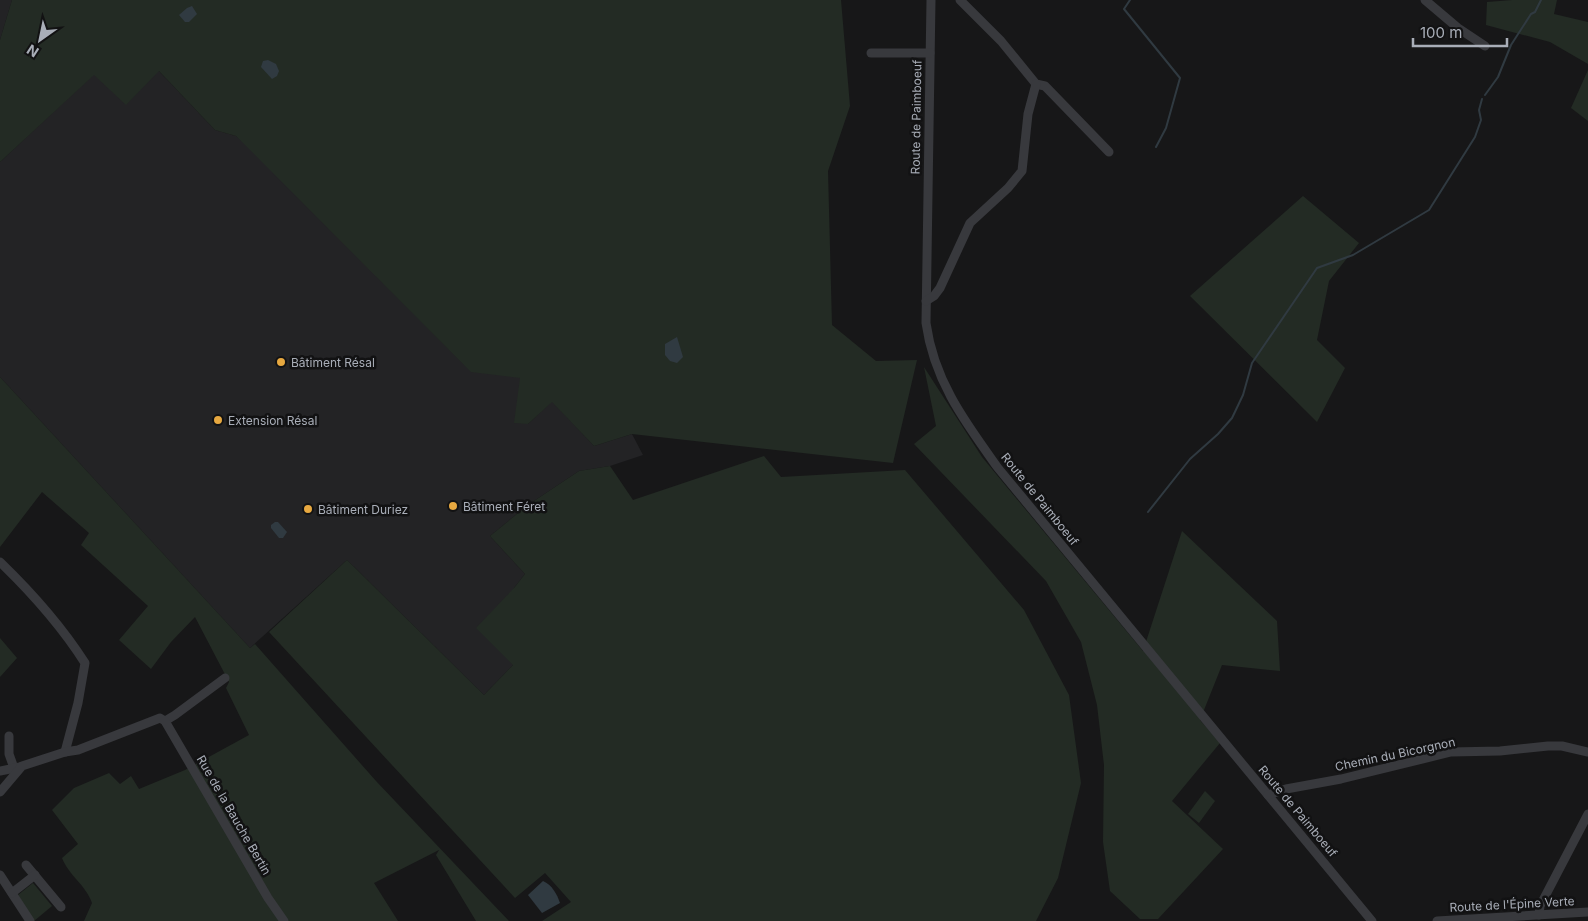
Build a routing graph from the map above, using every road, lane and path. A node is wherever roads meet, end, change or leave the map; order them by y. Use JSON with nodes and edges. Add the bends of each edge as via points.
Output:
{"nodes":[{"id":1,"x":931,"y":0,"type":"edge"},
{"id":2,"x":960,"y":0,"type":"edge"},
{"id":3,"x":1425,"y":0,"type":"edge"},
{"id":4,"x":1485,"y":46,"type":"dead end"},
{"id":5,"x":871,"y":53,"type":"dead end"},
{"id":6,"x":930,"y":53,"type":"junction"},
{"id":7,"x":1036,"y":84,"type":"junction"},
{"id":8,"x":1109,"y":152,"type":"dead end"},
{"id":9,"x":926,"y":301,"type":"junction"},
{"id":10,"x":0,"y":562,"type":"edge"},
{"id":11,"x":225,"y":678,"type":"dead end"},
{"id":12,"x":165,"y":721,"type":"junction"},
{"id":13,"x":9,"y":736,"type":"dead end"},
{"id":14,"x":64,"y":752,"type":"junction"},
{"id":15,"x":1588,"y":752,"type":"edge"},
{"id":16,"x":18,"y":767,"type":"junction"},
{"id":17,"x":0,"y":771,"type":"edge"},
{"id":18,"x":0,"y":792,"type":"edge"},
{"id":19,"x":1268,"y":795,"type":"junction"},
{"id":20,"x":1588,"y":814,"type":"edge"},
{"id":21,"x":26,"y":864,"type":"dead end"},
{"id":22,"x":0,"y":875,"type":"edge"},
{"id":23,"x":35,"y":875,"type":"junction"},
{"id":24,"x":12,"y":892,"type":"junction"},
{"id":25,"x":61,"y":907,"type":"dead end"},
{"id":26,"x":1588,"y":912,"type":"edge"},
{"id":27,"x":1539,"y":915,"type":"junction"},
{"id":28,"x":30,"y":921,"type":"edge"},
{"id":29,"x":284,"y":921,"type":"edge"},
{"id":30,"x":1372,"y":921,"type":"edge"},
{"id":31,"x":1437,"y":921,"type":"edge"}],
"edges":[{"from":1,"to":6,"type":"street","name":"Route de Paimboeuf"},
{"from":2,"to":7,"type":"street"},
{"from":3,"to":4,"type":"street"},
{"from":5,"to":6,"type":"street"},
{"from":6,"to":9,"type":"street","name":"Route de Paimboeuf"},
{"from":7,"to":8,"type":"street","via":[[1045,86]]},
{"from":7,"to":9,"type":"street","via":[[1028,114],[1022,171],[970,223],[940,288]]},
{"from":9,"to":19,"type":"street","name":"Route de Paimboeuf","via":[[932,354],[962,418],[1004,475]]},
{"from":10,"to":14,"type":"street","via":[[54,621],[85,663]]},
{"from":11,"to":12,"type":"street"},
{"from":12,"to":14,"type":"street","via":[[160,718],[78,750]]},
{"from":12,"to":29,"type":"street","name":"Rue de la Bauche Bertin"},
{"from":13,"to":16,"type":"street","via":[[9,754]]},
{"from":14,"to":16,"type":"street"},
{"from":15,"to":19,"type":"street","name":"Chemin du Bicorgnon","via":[[1548,746],[1451,752]]},
{"from":16,"to":17,"type":"street"},
{"from":16,"to":18,"type":"street"},
{"from":19,"to":30,"type":"street","name":"Route de Paimboeuf"},
{"from":20,"to":27,"type":"street","via":[[1540,906]]},
{"from":21,"to":23,"type":"street"},
{"from":22,"to":24,"type":"street"},
{"from":23,"to":24,"type":"street"},
{"from":23,"to":25,"type":"street"},
{"from":24,"to":28,"type":"street"},
{"from":26,"to":27,"type":"street","name":"Route de l'Épine Verte"},
{"from":27,"to":31,"type":"street","name":"Route de l'Épine Verte"}]}
